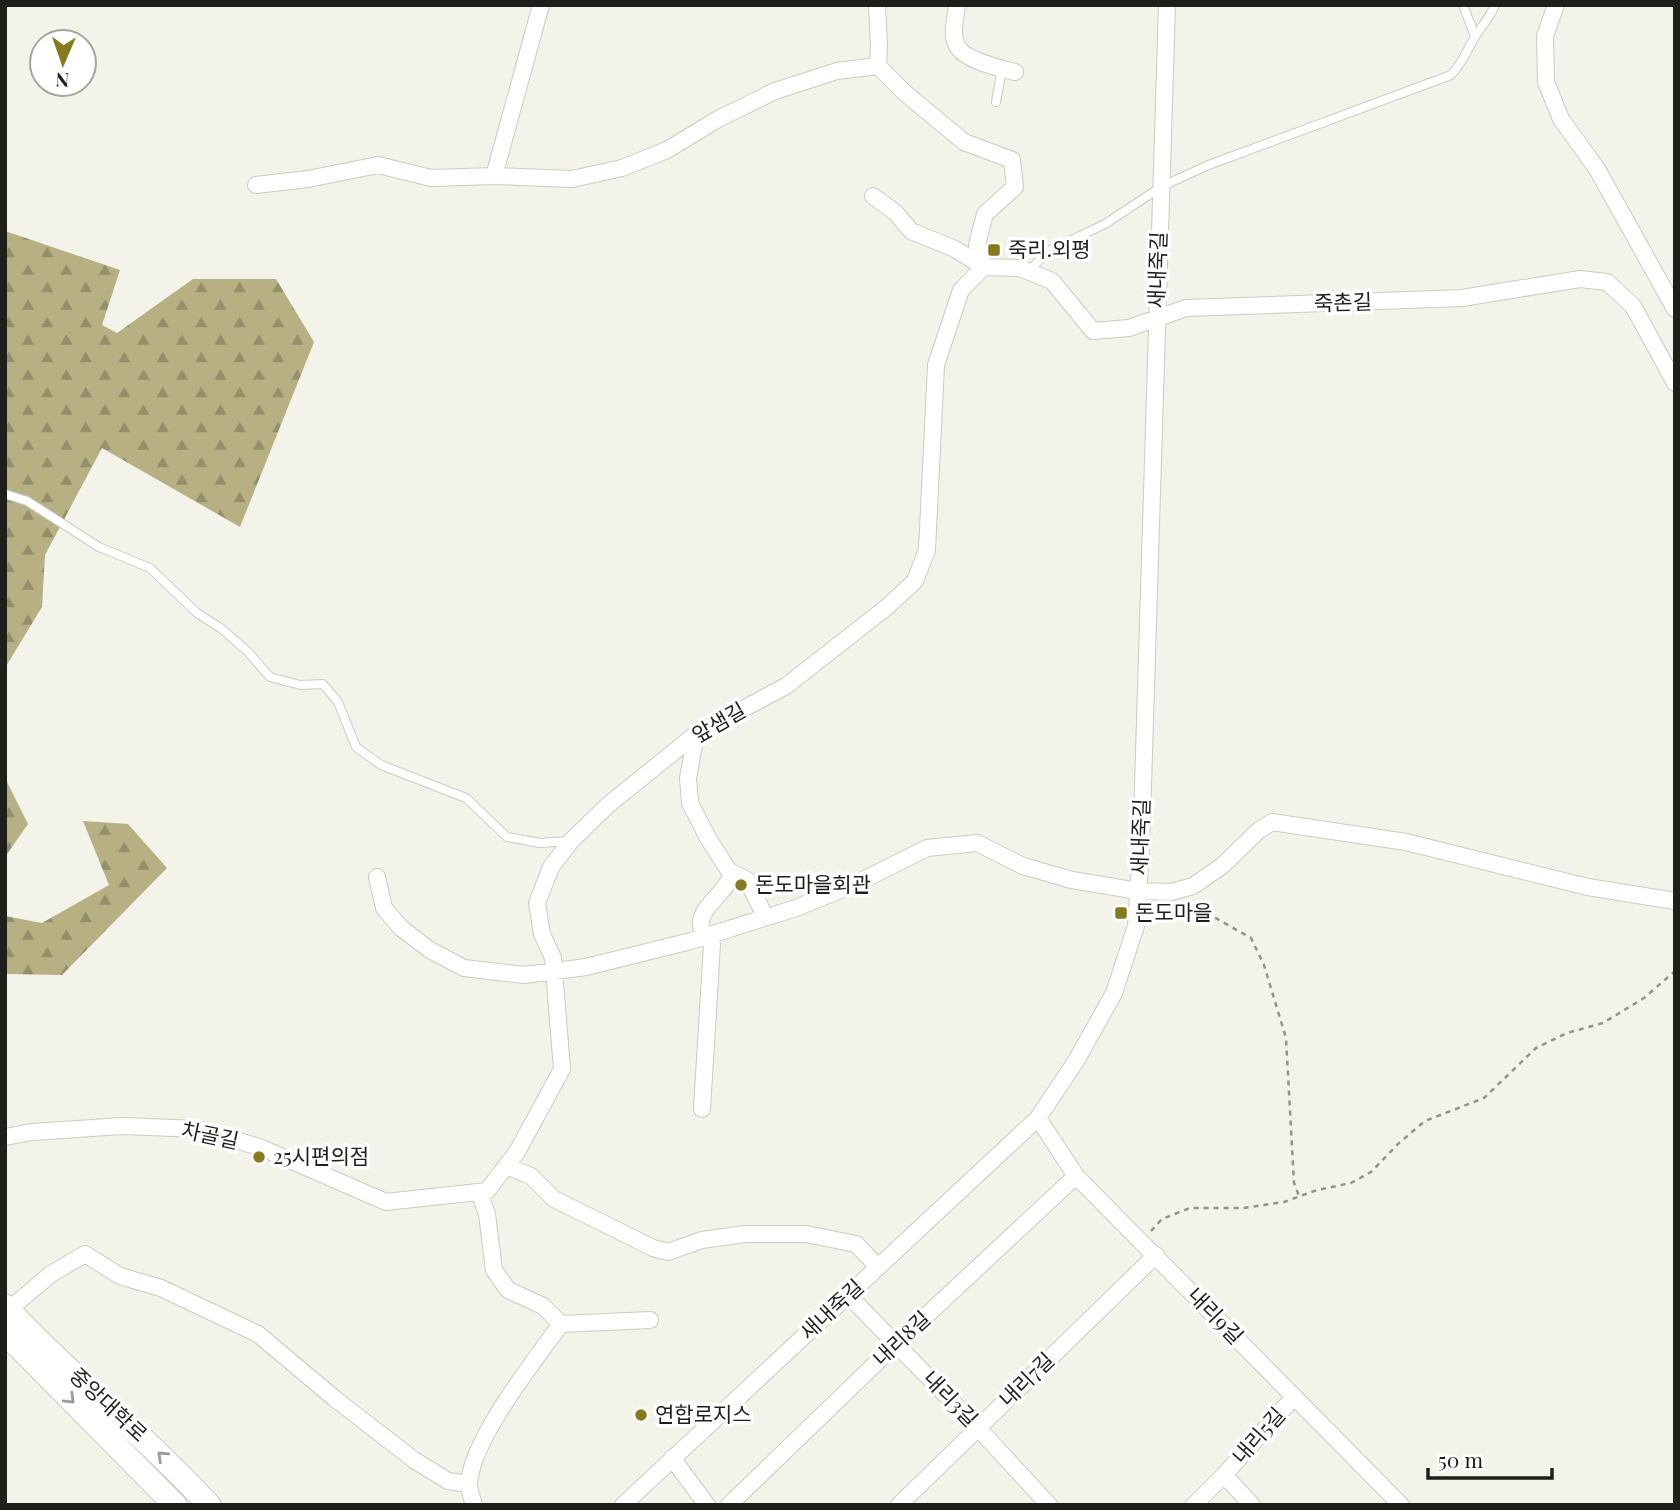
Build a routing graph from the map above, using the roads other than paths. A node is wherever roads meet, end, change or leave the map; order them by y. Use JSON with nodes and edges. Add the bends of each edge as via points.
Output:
{"nodes":[{"id":1,"x":541,"y":5,"type":"edge"},
{"id":2,"x":877,"y":5,"type":"edge"},
{"id":3,"x":957,"y":5,"type":"edge"},
{"id":4,"x":1167,"y":5,"type":"edge"},
{"id":5,"x":1463,"y":5,"type":"edge"},
{"id":6,"x":1495,"y":5,"type":"edge"},
{"id":7,"x":1556,"y":5,"type":"edge"},
{"id":8,"x":1475,"y":36,"type":"junction"},
{"id":9,"x":878,"y":66,"type":"junction"},
{"id":10,"x":1008,"y":70,"type":"joint"},
{"id":11,"x":996,"y":102,"type":"dead end"},
{"id":12,"x":494,"y":176,"type":"junction"},
{"id":13,"x":256,"y":185,"type":"dead end"},
{"id":14,"x":1161,"y":187,"type":"junction"},
{"id":15,"x":873,"y":195,"type":"dead end"},
{"id":16,"x":984,"y":267,"type":"junction"},
{"id":17,"x":1029,"y":271,"type":"junction"},
{"id":18,"x":1675,"y":309,"type":"edge"},
{"id":19,"x":1157,"y":317,"type":"junction"},
{"id":20,"x":1675,"y":383,"type":"edge"},
{"id":21,"x":5,"y":494,"type":"edge"},
{"id":22,"x":696,"y":734,"type":"junction"},
{"id":23,"x":571,"y":841,"type":"junction"},
{"id":24,"x":732,"y":873,"type":"junction"},
{"id":25,"x":377,"y":877,"type":"dead end"},
{"id":26,"x":1138,"y":891,"type":"junction"},
{"id":27,"x":1675,"y":901,"type":"edge"},
{"id":28,"x":765,"y":916,"type":"junction"},
{"id":29,"x":704,"y":937,"type":"junction"},
{"id":30,"x":553,"y":971,"type":"junction"},
{"id":31,"x":702,"y":1109,"type":"dead end"},
{"id":32,"x":1038,"y":1118,"type":"junction"},
{"id":33,"x":5,"y":1137,"type":"edge"},
{"id":34,"x":506,"y":1166,"type":"junction"},
{"id":35,"x":1076,"y":1176,"type":"junction"},
{"id":36,"x":483,"y":1191,"type":"junction"},
{"id":37,"x":1156,"y":1255,"type":"junction"},
{"id":38,"x":878,"y":1267,"type":"junction"},
{"id":39,"x":848,"y":1295,"type":"junction"},
{"id":40,"x":6,"y":1316,"type":"edge"},
{"id":41,"x":650,"y":1320,"type":"dead end"},
{"id":42,"x":561,"y":1324,"type":"junction"},
{"id":43,"x":897,"y":1343,"type":"junction"},
{"id":44,"x":1294,"y":1397,"type":"junction"},
{"id":45,"x":978,"y":1427,"type":"junction"},
{"id":46,"x":672,"y":1458,"type":"junction"},
{"id":47,"x":1224,"y":1475,"type":"junction"},
{"id":48,"x":469,"y":1484,"type":"junction"},
{"id":49,"x":1046,"y":1504,"type":"edge"},
{"id":50,"x":175,"y":1505,"type":"edge"},
{"id":51,"x":209,"y":1505,"type":"edge"},
{"id":52,"x":474,"y":1505,"type":"edge"},
{"id":53,"x":623,"y":1505,"type":"edge"},
{"id":54,"x":708,"y":1505,"type":"edge"},
{"id":55,"x":729,"y":1505,"type":"edge"},
{"id":56,"x":899,"y":1505,"type":"edge"},
{"id":57,"x":1194,"y":1505,"type":"edge"},
{"id":58,"x":1252,"y":1505,"type":"edge"},
{"id":59,"x":1401,"y":1505,"type":"edge"}],
"edges":[{"from":1,"to":12,"type":"street"},
{"from":2,"to":9,"type":"street"},
{"from":3,"to":10,"type":"street","via":[[956,47]]},
{"from":4,"to":14,"type":"street","name":"새내죽길"},
{"from":5,"to":8,"type":"lane"},
{"from":6,"to":8,"type":"lane"},
{"from":7,"to":18,"type":"street","via":[[1545,36],[1546,82],[1561,119],[1597,169]]},
{"from":8,"to":14,"type":"lane","via":[[1451,75]]},
{"from":9,"to":12,"type":"street","via":[[836,71],[775,91],[622,168],[572,179]]},
{"from":9,"to":16,"type":"street","via":[[964,142],[1012,160],[1015,187],[985,214],[977,245]]},
{"from":10,"to":11,"type":"lane"},
{"from":12,"to":13,"type":"street","via":[[432,178],[378,165]]},
{"from":14,"to":17,"type":"lane","via":[[1105,224],[1048,251]]},
{"from":14,"to":19,"type":"street","name":"새내죽길"},
{"from":15,"to":16,"type":"street","name":"죽촌길","via":[[911,231]]},
{"from":16,"to":17,"type":"street","name":"죽촌길"},
{"from":16,"to":22,"type":"street","name":"앞샘길","via":[[961,289],[936,365],[927,550],[915,581],[786,686]]},
{"from":17,"to":19,"type":"street","name":"죽촌길","via":[[1052,281],[1093,331],[1129,328]]},
{"from":19,"to":20,"type":"street","name":"죽촌길","via":[[1186,308],[1462,298],[1580,279],[1606,282],[1633,306]]},
{"from":19,"to":26,"type":"street","name":"새내죽길"},
{"from":21,"to":23,"type":"lane","via":[[27,501],[99,547],[150,568],[197,613],[248,652],[270,677],[300,685],[323,684],[338,702],[356,747],[381,765],[466,798],[507,837],[540,844]]},
{"from":22,"to":23,"type":"street","name":"앞샘길"},
{"from":22,"to":24,"type":"street","via":[[688,778],[690,803]]},
{"from":23,"to":30,"type":"street","name":"앞샘길","via":[[551,867],[537,903]]},
{"from":24,"to":28,"type":"street","via":[[747,880]]},
{"from":24,"to":29,"type":"street","via":[[730,883],[705,909]]},
{"from":25,"to":30,"type":"street","via":[[383,908],[401,928],[441,956],[464,968],[524,975]]},
{"from":26,"to":27,"type":"street","via":[[1171,892],[1194,886],[1272,822],[1406,842],[1588,887]]},
{"from":26,"to":28,"type":"street","via":[[1072,880],[977,844],[927,848],[855,884]]},
{"from":26,"to":32,"type":"street","name":"새내죽길","via":[[1136,926],[1114,993]]},
{"from":28,"to":29,"type":"street"},
{"from":29,"to":30,"type":"street"},
{"from":29,"to":31,"type":"street","via":[[712,944]]},
{"from":30,"to":34,"type":"street","name":"앞샘길","via":[[562,1069]]},
{"from":32,"to":35,"type":"street","name":"내리9길"},
{"from":32,"to":38,"type":"street","name":"새내죽길"},
{"from":33,"to":36,"type":"street","name":"차골길","via":[[122,1126],[199,1129],[262,1147],[386,1202]]},
{"from":34,"to":36,"type":"street","name":"앞샘길"},
{"from":34,"to":38,"type":"street","via":[[531,1176],[554,1199],[653,1248],[668,1252],[702,1240],[745,1234],[806,1234],[856,1244]]},
{"from":35,"to":37,"type":"street","name":"내리9길"},
{"from":35,"to":43,"type":"street","name":"내리8길"},
{"from":36,"to":42,"type":"street","via":[[494,1270],[508,1290],[543,1306]]},
{"from":37,"to":44,"type":"street","name":"내리9길"},
{"from":37,"to":45,"type":"street","name":"내리7길"},
{"from":38,"to":39,"type":"street","name":"새내죽길"},
{"from":39,"to":43,"type":"street","name":"내리3길"},
{"from":39,"to":46,"type":"street","name":"새내죽길"},
{"from":40,"to":48,"type":"street","via":[[51,1274],[85,1254],[120,1276],[161,1288],[258,1334],[414,1460],[448,1480]]},
{"from":40,"to":50,"type":"street","name":"중앙대학로","one_way":true},
{"from":51,"to":40,"type":"street","name":"중앙대학로","one_way":true,"via":[[175,1468]]},
{"from":41,"to":42,"type":"street"},
{"from":42,"to":48,"type":"street","via":[[509,1395],[478,1450]]},
{"from":43,"to":45,"type":"street","name":"내리3길"},
{"from":43,"to":55,"type":"street","name":"내리8길"},
{"from":44,"to":47,"type":"street","name":"내리5길"},
{"from":44,"to":59,"type":"street","name":"내리9길"},
{"from":45,"to":49,"type":"street","name":"내리3길"},
{"from":45,"to":56,"type":"street","name":"내리7길"},
{"from":46,"to":53,"type":"street","name":"새내죽길"},
{"from":46,"to":54,"type":"street"},
{"from":47,"to":57,"type":"street","name":"내리5길"},
{"from":47,"to":58,"type":"street","name":"내리5길"},
{"from":48,"to":52,"type":"street"}]}
